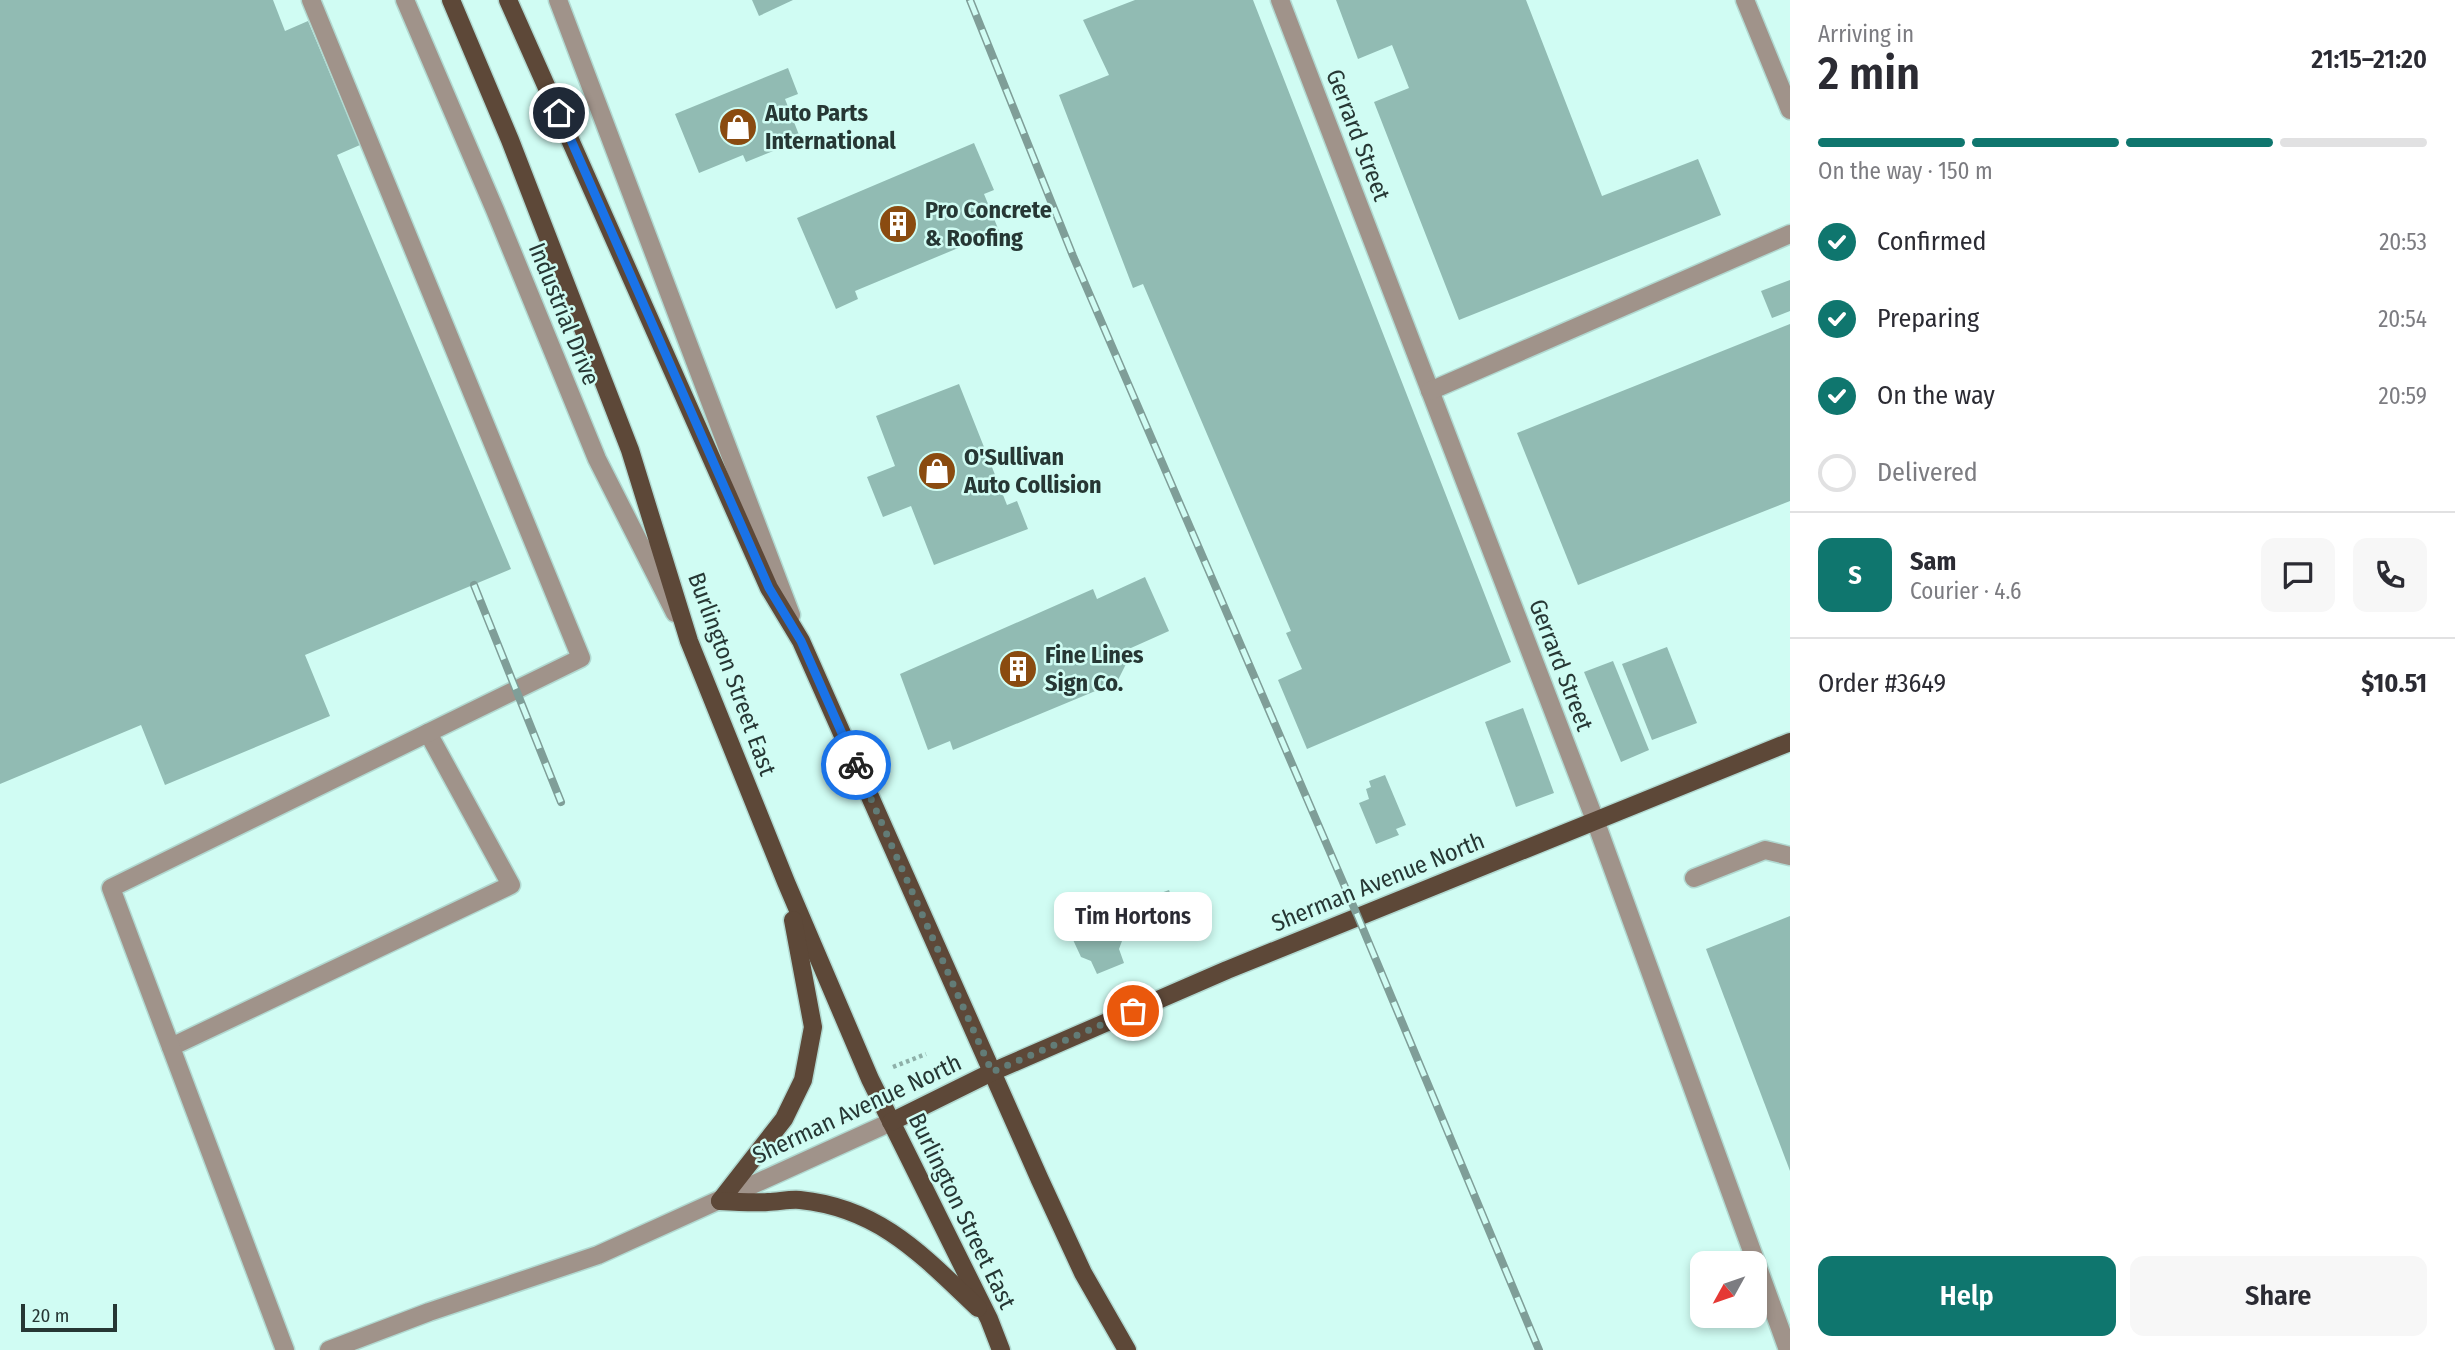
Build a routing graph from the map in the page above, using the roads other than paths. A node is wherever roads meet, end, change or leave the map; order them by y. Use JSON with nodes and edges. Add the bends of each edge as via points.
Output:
{"nodes":[{"id":1,"x":311,"y":0,"type":"edge"},
{"id":2,"x":405,"y":0,"type":"edge"},
{"id":3,"x":451,"y":0,"type":"edge"},
{"id":4,"x":508,"y":0,"type":"edge"},
{"id":5,"x":558,"y":0,"type":"edge"},
{"id":6,"x":1280,"y":0,"type":"edge"},
{"id":7,"x":1745,"y":0,"type":"edge"},
{"id":8,"x":1790,"y":110,"type":"edge"},
{"id":9,"x":1790,"y":234,"type":"edge"},
{"id":10,"x":1430,"y":391,"type":"junction"},
{"id":11,"x":689,"y":641,"type":"junction"},
{"id":12,"x":801,"y":641,"type":"junction"},
{"id":13,"x":428,"y":733,"type":"junction"},
{"id":14,"x":1790,"y":742,"type":"edge"},
{"id":15,"x":1595,"y":820,"type":"junction"},
{"id":16,"x":1790,"y":856,"type":"edge"},
{"id":17,"x":1694,"y":877,"type":"dead end"},
{"id":18,"x":786,"y":882,"type":"junction"},
{"id":19,"x":171,"y":1047,"type":"junction"},
{"id":20,"x":992,"y":1072,"type":"junction"},
{"id":21,"x":891,"y":1122,"type":"junction"},
{"id":22,"x":720,"y":1201,"type":"junction"},
{"id":23,"x":989,"y":1319,"type":"junction"},
{"id":24,"x":285,"y":1350,"type":"edge"},
{"id":25,"x":329,"y":1350,"type":"edge"},
{"id":26,"x":1001,"y":1350,"type":"edge"},
{"id":27,"x":1127,"y":1350,"type":"edge"},
{"id":28,"x":1788,"y":1350,"type":"edge"}],
"edges":[{"from":1,"to":13,"type":"street","via":[[581,658]]},
{"from":2,"to":11,"type":"street","name":"Industrial Drive","via":[[597,459]]},
{"from":3,"to":11,"type":"main road","name":"Burlington Street East","via":[[630,450]]},
{"from":4,"to":12,"type":"main road","via":[[769,588]]},
{"from":5,"to":12,"type":"street"},
{"from":6,"to":10,"type":"street","name":"Gerrard Street"},
{"from":7,"to":8,"type":"street"},
{"from":9,"to":10,"type":"street"},
{"from":10,"to":15,"type":"street","name":"Gerrard Street"},
{"from":11,"to":18,"type":"main road","name":"Burlington Street East"},
{"from":12,"to":20,"type":"main road"},
{"from":13,"to":19,"type":"street","via":[[111,888]]},
{"from":13,"to":19,"type":"street","via":[[512,885]]},
{"from":14,"to":15,"type":"main road","name":"Sherman Avenue North"},
{"from":15,"to":20,"type":"main road","name":"Sherman Avenue North"},
{"from":15,"to":28,"type":"street","name":"Gerrard Street"},
{"from":16,"to":17,"type":"street","via":[[1765,850]]},
{"from":18,"to":21,"type":"main road","name":"Burlington Street East"},
{"from":18,"to":22,"type":"main road","via":[[813,1027],[803,1080],[784,1119]]},
{"from":19,"to":24,"type":"street"},
{"from":20,"to":21,"type":"main road","name":"Sherman Avenue North"},
{"from":20,"to":27,"type":"main road","via":[[1083,1273]]},
{"from":21,"to":22,"type":"street","name":"Sherman Avenue North"},
{"from":21,"to":23,"type":"main road","name":"Burlington Street East"},
{"from":22,"to":23,"type":"main road","via":[[799,1200],[849,1210],[913,1246]]},
{"from":22,"to":25,"type":"street","name":"Sherman Avenue North","via":[[598,1255]]},
{"from":23,"to":26,"type":"main road","name":"Burlington Street East"}]}
